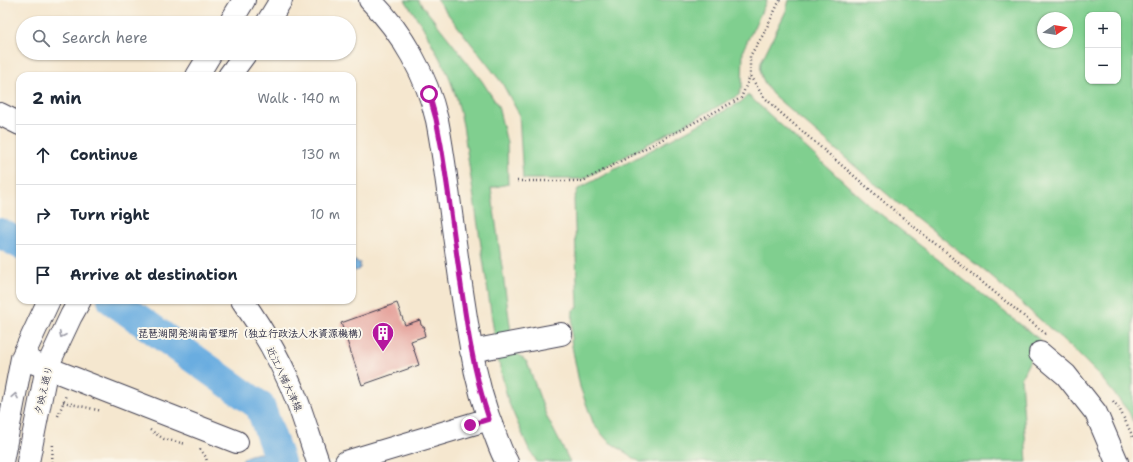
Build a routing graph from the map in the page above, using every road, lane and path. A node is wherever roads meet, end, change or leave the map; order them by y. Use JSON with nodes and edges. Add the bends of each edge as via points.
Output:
{"nodes":[{"id":1,"x":244,"y":0,"type":"edge"},
{"id":2,"x":281,"y":0,"type":"edge"},
{"id":3,"x":370,"y":0,"type":"edge"},
{"id":4,"x":780,"y":0,"type":"edge"},
{"id":5,"x":234,"y":16,"type":"edge"},
{"id":6,"x":271,"y":16,"type":"edge"},
{"id":7,"x":207,"y":60,"type":"edge"},
{"id":8,"x":241,"y":60,"type":"edge"},
{"id":9,"x":199,"y":72,"type":"edge"},
{"id":10,"x":232,"y":72,"type":"edge"},
{"id":11,"x":750,"y":76,"type":"junction"},
{"id":12,"x":0,"y":114,"type":"edge"},
{"id":13,"x":16,"y":122,"type":"edge"},
{"id":14,"x":517,"y":181,"type":"dead end"},
{"id":15,"x":47,"y":304,"type":"edge"},
{"id":16,"x":78,"y":304,"type":"edge"},
{"id":17,"x":245,"y":304,"type":"edge"},
{"id":18,"x":561,"y":334,"type":"dead end"},
{"id":19,"x":1045,"y":345,"type":"joint"},
{"id":20,"x":471,"y":351,"type":"junction"},
{"id":21,"x":22,"y":358,"type":"junction"},
{"id":22,"x":47,"y":367,"type":"junction"},
{"id":23,"x":72,"y":377,"type":"junction"},
{"id":24,"x":1109,"y":397,"type":"dead end"},
{"id":25,"x":489,"y":419,"type":"junction"},
{"id":26,"x":57,"y":420,"type":"dead end"},
{"id":27,"x":1133,"y":437,"type":"edge"},
{"id":28,"x":53,"y":439,"type":"dead end"},
{"id":29,"x":237,"y":442,"type":"dead end"},
{"id":30,"x":2,"y":462,"type":"edge"},
{"id":31,"x":28,"y":462,"type":"edge"},
{"id":32,"x":52,"y":462,"type":"edge"},
{"id":33,"x":318,"y":462,"type":"edge"},
{"id":34,"x":346,"y":462,"type":"edge"},
{"id":35,"x":507,"y":462,"type":"edge"},
{"id":36,"x":1117,"y":462,"type":"edge"}],
"edges":[{"from":1,"to":5,"type":"street"},
{"from":2,"to":6,"type":"street"},
{"from":3,"to":20,"type":"street","via":[[396,30],[420,72],[429,94],[441,145]]},
{"from":4,"to":11,"type":"path","via":[[750,56]]},
{"from":7,"to":9,"type":"street"},
{"from":8,"to":10,"type":"street"},
{"from":11,"to":14,"type":"path","via":[[741,98],[583,180]]},
{"from":11,"to":19,"type":"path","via":[[763,96],[782,114]]},
{"from":12,"to":13,"type":"street"},
{"from":15,"to":21,"type":"street"},
{"from":16,"to":22,"type":"street","name":"夕映え通り","one_way":true},
{"from":17,"to":33,"type":"street","name":"近江八幡大津線","via":[[279,362],[298,402]]},
{"from":18,"to":20,"type":"street"},
{"from":19,"to":36,"type":"street","via":[[1096,413]]},
{"from":20,"to":25,"type":"street","via":[[479,390]]},
{"from":21,"to":22,"type":"street"},
{"from":30,"to":21,"type":"street","one_way":true},
{"from":22,"to":23,"type":"street"},
{"from":22,"to":31,"type":"street","name":"夕映え通り"},
{"from":23,"to":26,"type":"path"},
{"from":23,"to":29,"type":"street"},
{"from":24,"to":27,"type":"path","via":[[1118,408]]},
{"from":25,"to":34,"type":"street"},
{"from":25,"to":35,"type":"street"},
{"from":28,"to":32,"type":"path"}]}
